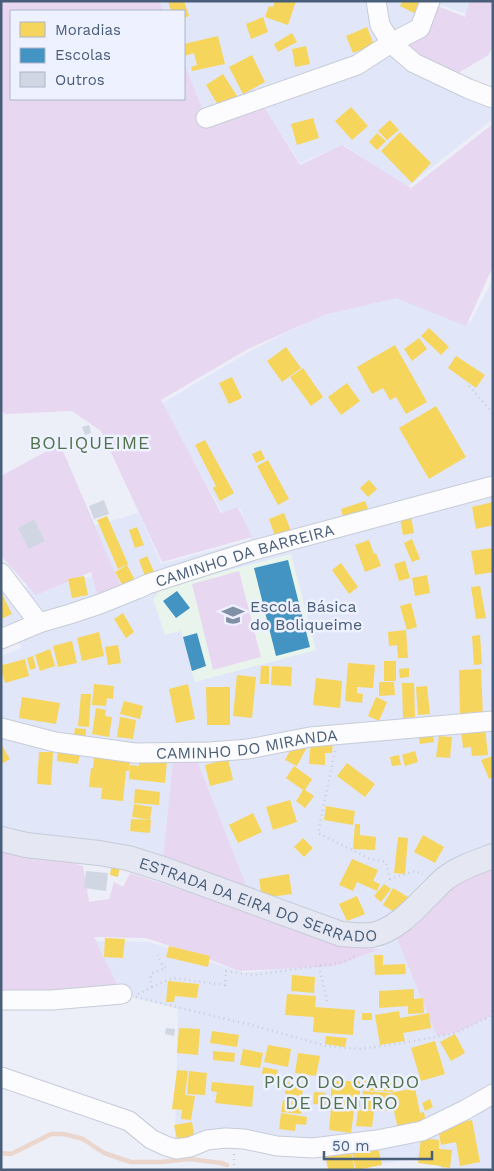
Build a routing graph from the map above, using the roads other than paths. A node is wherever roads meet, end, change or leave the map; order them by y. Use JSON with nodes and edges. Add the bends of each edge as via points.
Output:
{"nodes":[{"id":1,"x":376,"y":1,"type":"edge"},
{"id":2,"x":430,"y":1,"type":"edge"},
{"id":3,"x":391,"y":43,"type":"junction"},
{"id":4,"x":493,"y":98,"type":"edge"},
{"id":5,"x":206,"y":118,"type":"dead end"},
{"id":6,"x":493,"y":486,"type":"edge"},
{"id":7,"x":1,"y":574,"type":"edge"},
{"id":8,"x":38,"y":622,"type":"junction"},
{"id":9,"x":1,"y":639,"type":"edge"},
{"id":10,"x":493,"y":721,"type":"edge"},
{"id":11,"x":1,"y":728,"type":"edge"},
{"id":12,"x":1,"y":838,"type":"edge"},
{"id":13,"x":493,"y":856,"type":"edge"},
{"id":14,"x":128,"y":995,"type":"road end"},
{"id":15,"x":1,"y":1000,"type":"edge"},
{"id":16,"x":1,"y":1077,"type":"edge"},
{"id":17,"x":493,"y":1094,"type":"edge"}],
"edges":[{"from":1,"to":3,"type":"street","via":[[380,25]]},
{"from":2,"to":3,"type":"street","via":[[420,28]]},
{"from":3,"to":4,"type":"street","via":[[414,63]]},
{"from":3,"to":5,"type":"street","via":[[357,66]]},
{"from":6,"to":8,"type":"street","name":"CAMINHO DA BARREIRA","via":[[254,550],[148,584],[70,614]]},
{"from":7,"to":8,"type":"street"},
{"from":8,"to":9,"type":"street","name":"CAMINHO DA BARREIRA"},
{"from":10,"to":11,"type":"street","name":"CAMINHO DO MIRANDA","via":[[310,737],[248,749],[210,752],[135,753],[55,742]]},
{"from":12,"to":13,"type":"main road","name":"ESTRADA DA EIRA DO SERRADO","via":[[26,845],[128,858],[341,934],[372,935],[384,931],[401,921],[446,878],[464,866]]},
{"from":14,"to":15,"type":"street"},
{"from":16,"to":17,"type":"street","via":[[129,1121],[150,1139],[176,1149],[226,1138],[313,1148],[377,1140],[422,1131]]}]}
